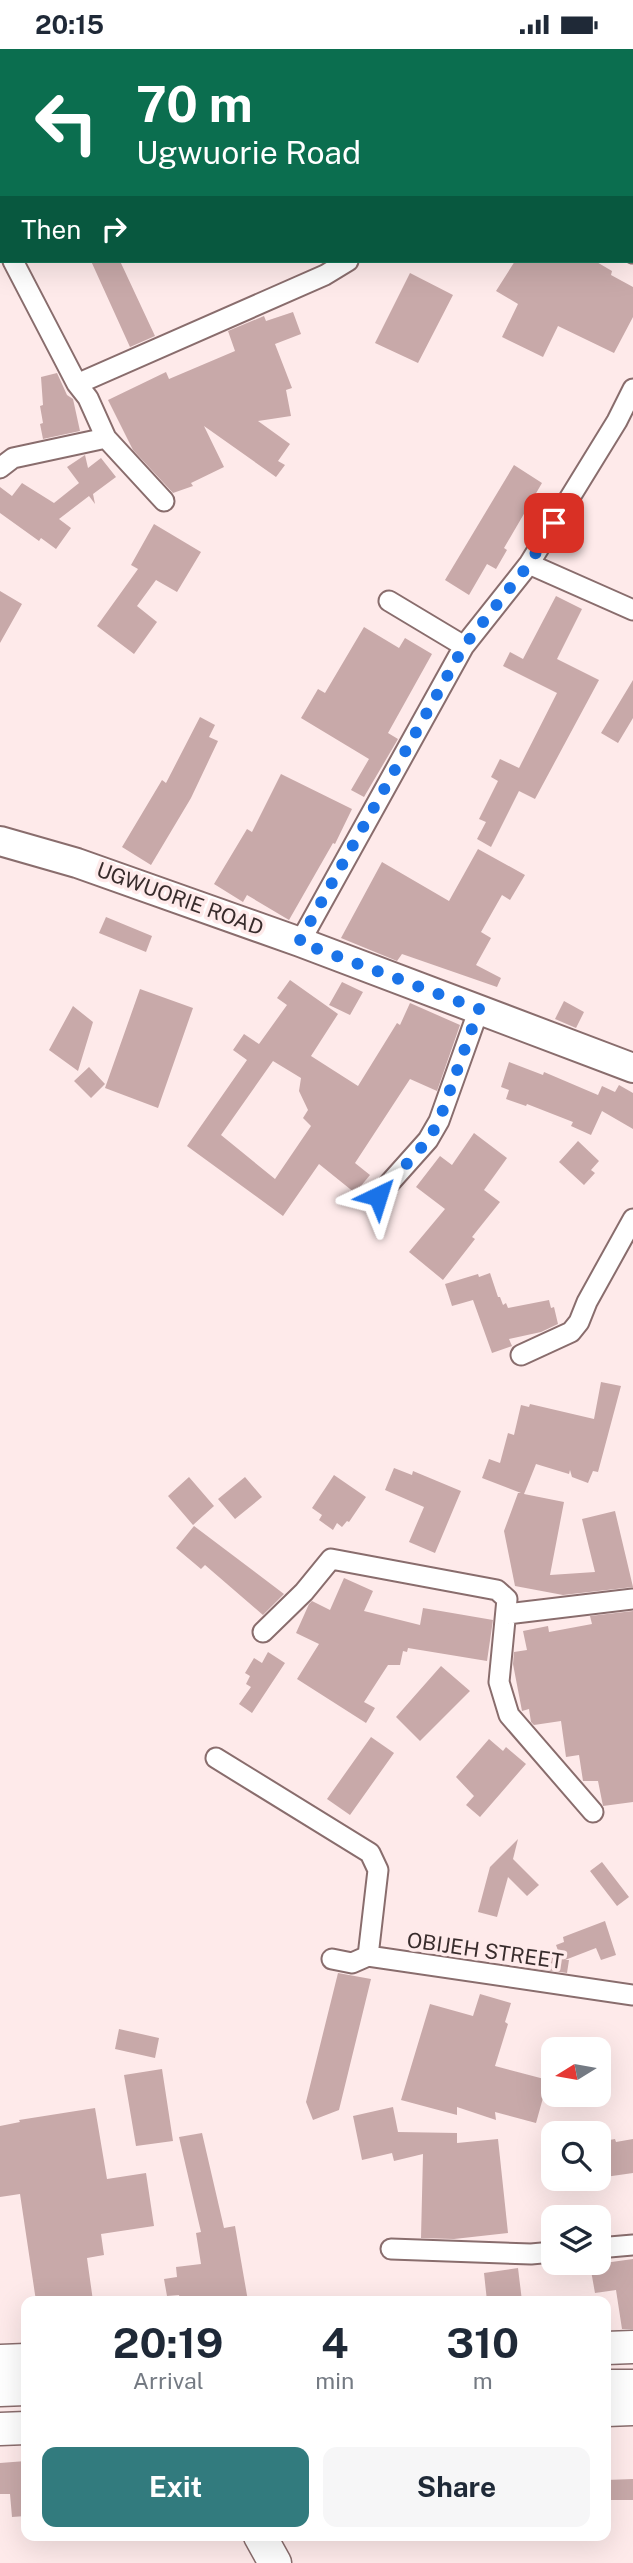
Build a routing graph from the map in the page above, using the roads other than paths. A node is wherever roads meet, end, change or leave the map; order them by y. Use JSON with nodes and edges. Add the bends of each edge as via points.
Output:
{"nodes":[{"id":1,"x":14,"y":263,"type":"edge"},
{"id":2,"x":345,"y":263,"type":"edge"},
{"id":3,"x":76,"y":384,"type":"junction"},
{"id":4,"x":633,"y":389,"type":"edge"},
{"id":5,"x":106,"y":438,"type":"junction"},
{"id":6,"x":0,"y":468,"type":"edge"},
{"id":7,"x":163,"y":501,"type":"dead end"},
{"id":8,"x":529,"y":564,"type":"junction"},
{"id":9,"x":389,"y":601,"type":"dead end"},
{"id":10,"x":633,"y":610,"type":"edge"},
{"id":11,"x":464,"y":646,"type":"junction"},
{"id":12,"x":0,"y":841,"type":"edge"},
{"id":13,"x":299,"y":942,"type":"junction"},
{"id":14,"x":479,"y":1009,"type":"junction"},
{"id":15,"x":633,"y":1068,"type":"edge"},
{"id":16,"x":378,"y":1196,"type":"dead end"},
{"id":17,"x":633,"y":1219,"type":"edge"},
{"id":18,"x":521,"y":1355,"type":"dead end"},
{"id":19,"x":633,"y":1599,"type":"edge"},
{"id":20,"x":507,"y":1614,"type":"junction"},
{"id":21,"x":263,"y":1632,"type":"dead end"},
{"id":22,"x":216,"y":1758,"type":"dead end"},
{"id":23,"x":593,"y":1812,"type":"dead end"},
{"id":24,"x":368,"y":1956,"type":"junction"},
{"id":25,"x":332,"y":1959,"type":"dead end"},
{"id":26,"x":633,"y":1995,"type":"edge"},
{"id":27,"x":633,"y":2245,"type":"edge"},
{"id":28,"x":611,"y":2247,"type":"edge"},
{"id":29,"x":391,"y":2249,"type":"dead end"},
{"id":30,"x":541,"y":2253,"type":"edge"},
{"id":31,"x":633,"y":2347,"type":"edge"},
{"id":32,"x":611,"y":2348,"type":"edge"},
{"id":33,"x":21,"y":2360,"type":"edge"},
{"id":34,"x":0,"y":2361,"type":"edge"},
{"id":35,"x":611,"y":2367,"type":"edge"},
{"id":36,"x":633,"y":2367,"type":"edge"},
{"id":37,"x":611,"y":2386,"type":"edge"},
{"id":38,"x":633,"y":2386,"type":"edge"},
{"id":39,"x":21,"y":2389,"type":"edge"},
{"id":40,"x":0,"y":2390,"type":"edge"},
{"id":41,"x":21,"y":2404,"type":"edge"},
{"id":42,"x":0,"y":2405,"type":"edge"},
{"id":43,"x":633,"y":2409,"type":"edge"},
{"id":44,"x":611,"y":2410,"type":"edge"},
{"id":45,"x":21,"y":2428,"type":"edge"},
{"id":46,"x":0,"y":2429,"type":"edge"}],
"edges":[{"from":1,"to":3,"type":"street"},
{"from":2,"to":3,"type":"street"},
{"from":3,"to":5,"type":"street","via":[[89,398]]},
{"from":4,"to":8,"type":"street"},
{"from":5,"to":6,"type":"street","via":[[13,459]]},
{"from":5,"to":7,"type":"street"},
{"from":8,"to":10,"type":"street"},
{"from":8,"to":11,"type":"street"},
{"from":9,"to":11,"type":"street"},
{"from":11,"to":13,"type":"street"},
{"from":12,"to":13,"type":"street","name":"UGWUORIE ROAD","via":[[77,863]]},
{"from":13,"to":14,"type":"street","name":"UGWUORIE ROAD"},
{"from":14,"to":15,"type":"street","name":"UGWUORIE ROAD"},
{"from":14,"to":16,"type":"street","via":[[439,1121]]},
{"from":17,"to":18,"type":"street","via":[[571,1332]]},
{"from":19,"to":20,"type":"street"},
{"from":20,"to":21,"type":"street","via":[[507,1599],[497,1590],[331,1559]]},
{"from":20,"to":23,"type":"street","via":[[499,1682],[509,1715]]},
{"from":22,"to":24,"type":"street","via":[[370,1853],[378,1870]]},
{"from":24,"to":25,"type":"street","name":"OBIJEH STREET","via":[[352,1963]]},
{"from":24,"to":26,"type":"street","name":"OBIJEH STREET"},
{"from":27,"to":28,"type":"street"},
{"from":29,"to":30,"type":"street"},
{"from":31,"to":32,"type":"main road"},
{"from":33,"to":34,"type":"main road"},
{"from":35,"to":36,"type":"main road"},
{"from":37,"to":38,"type":"main road"},
{"from":39,"to":40,"type":"main road"},
{"from":41,"to":42,"type":"main road"},
{"from":43,"to":44,"type":"main road"},
{"from":45,"to":46,"type":"main road"}]}
